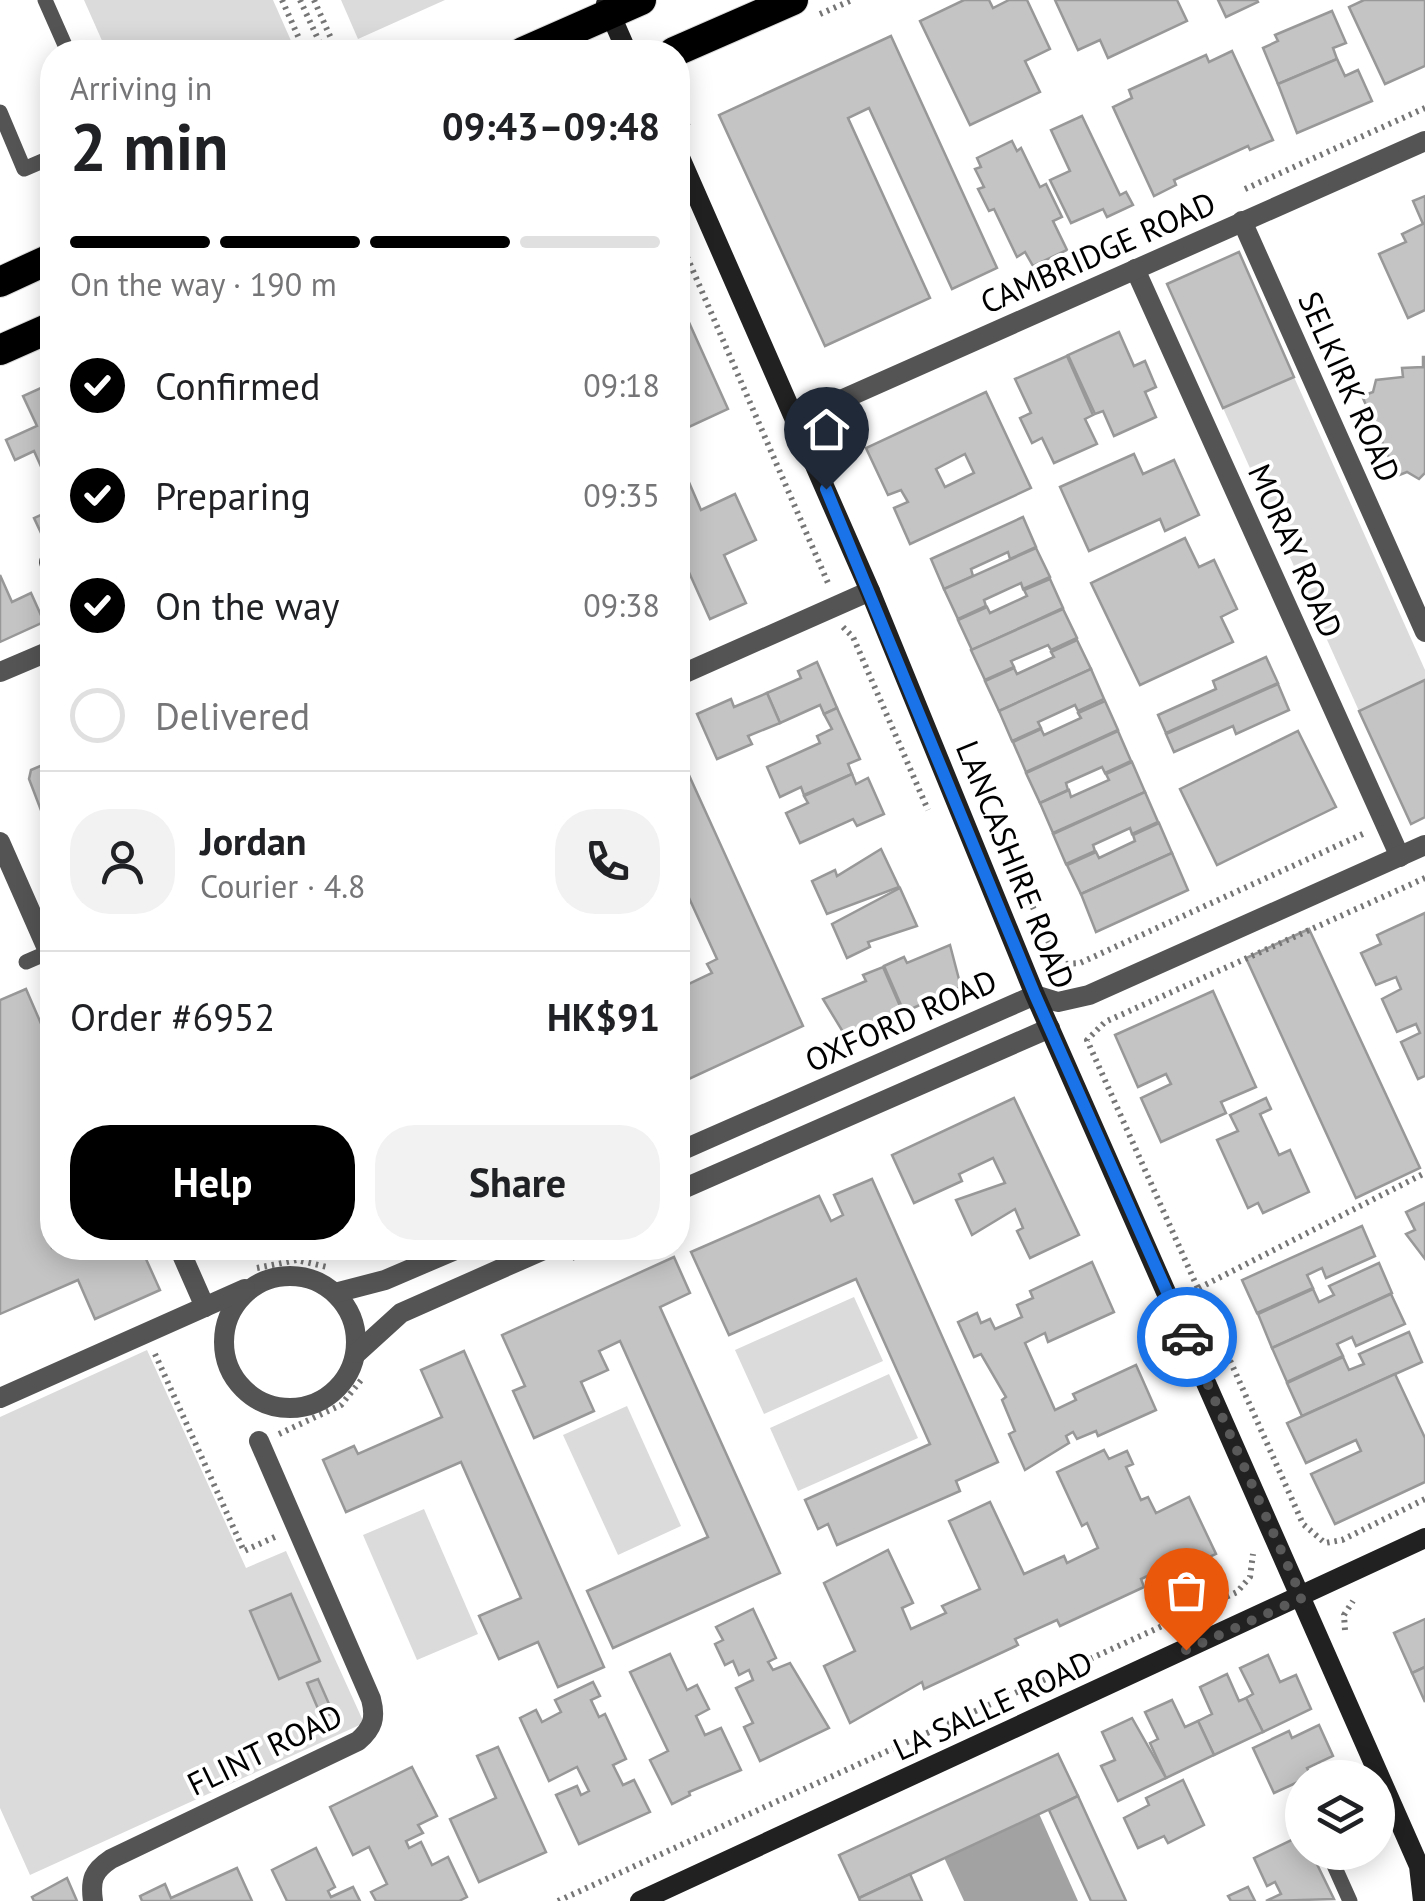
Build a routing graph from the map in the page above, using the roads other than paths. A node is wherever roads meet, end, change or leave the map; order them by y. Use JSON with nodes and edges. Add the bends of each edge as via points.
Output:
{"nodes":[{"id":1,"x":46,"y":0,"type":"edge"},
{"id":2,"x":641,"y":0,"type":"edge"},
{"id":3,"x":794,"y":0,"type":"edge"},
{"id":4,"x":608,"y":7,"type":"edge"},
{"id":5,"x":63,"y":40,"type":"edge"},
{"id":6,"x":546,"y":40,"type":"edge"},
{"id":7,"x":622,"y":40,"type":"edge"},
{"id":8,"x":690,"y":45,"type":"edge"},
{"id":9,"x":0,"y":112,"type":"edge"},
{"id":10,"x":1425,"y":141,"type":"edge"},
{"id":11,"x":40,"y":162,"type":"edge"},
{"id":12,"x":690,"y":181,"type":"edge"},
{"id":13,"x":1242,"y":222,"type":"junction"},
{"id":14,"x":40,"y":264,"type":"edge"},
{"id":15,"x":1135,"y":270,"type":"junction"},
{"id":16,"x":0,"y":282,"type":"edge"},
{"id":17,"x":40,"y":333,"type":"edge"},
{"id":18,"x":0,"y":350,"type":"edge"},
{"id":19,"x":796,"y":420,"type":"junction"},
{"id":20,"x":870,"y":592,"type":"junction"},
{"id":21,"x":1425,"y":632,"type":"edge"},
{"id":22,"x":40,"y":655,"type":"edge"},
{"id":23,"x":690,"y":671,"type":"edge"},
{"id":24,"x":0,"y":672,"type":"edge"},
{"id":25,"x":0,"y":842,"type":"edge"},
{"id":26,"x":1425,"y":846,"type":"edge"},
{"id":27,"x":1400,"y":856,"type":"junction"},
{"id":28,"x":40,"y":930,"type":"edge"},
{"id":29,"x":40,"y":958,"type":"edge"},
{"id":30,"x":26,"y":962,"type":"dead end"},
{"id":31,"x":1035,"y":995,"type":"junction"},
{"id":32,"x":1050,"y":1028,"type":"junction"},
{"id":33,"x":690,"y":1147,"type":"edge"},
{"id":34,"x":690,"y":1186,"type":"edge"},
{"id":35,"x":184,"y":1260,"type":"edge"},
{"id":36,"x":432,"y":1260,"type":"edge"},
{"id":37,"x":541,"y":1260,"type":"edge"},
{"id":38,"x":248,"y":1287,"type":"junction"},
{"id":39,"x":335,"y":1293,"type":"junction"},
{"id":40,"x":202,"y":1299,"type":"junction"},
{"id":41,"x":363,"y":1360,"type":"junction"},
{"id":42,"x":0,"y":1398,"type":"edge"},
{"id":43,"x":260,"y":1441,"type":"road end"},
{"id":44,"x":1425,"y":1538,"type":"edge"},
{"id":45,"x":1302,"y":1598,"type":"junction"},
{"id":46,"x":1336,"y":1870,"type":"edge"},
{"id":47,"x":93,"y":1901,"type":"edge"},
{"id":48,"x":640,"y":1901,"type":"edge"},
{"id":49,"x":1350,"y":1901,"type":"edge"},
{"id":50,"x":1424,"y":1901,"type":"edge"}],
"edges":[{"from":1,"to":5,"type":"lane"},
{"from":2,"to":4,"type":"highway"},
{"from":3,"to":8,"type":"highway"},
{"from":4,"to":6,"type":"highway"},
{"from":4,"to":7,"type":"street"},
{"from":9,"to":11,"type":"lane","via":[[24,169]]},
{"from":10,"to":13,"type":"street","name":"CAMBRIDGE ROAD"},
{"from":12,"to":19,"type":"street","name":"LANCASHIRE ROAD"},
{"from":13,"to":15,"type":"street","name":"CAMBRIDGE ROAD"},
{"from":13,"to":21,"type":"street","name":"SELKIRK ROAD"},
{"from":14,"to":16,"type":"highway"},
{"from":15,"to":19,"type":"street","name":"CAMBRIDGE ROAD"},
{"from":15,"to":27,"type":"street","name":"MORAY ROAD"},
{"from":17,"to":18,"type":"highway"},
{"from":19,"to":20,"type":"street","name":"LANCASHIRE ROAD"},
{"from":20,"to":23,"type":"street"},
{"from":20,"to":31,"type":"street","name":"LANCASHIRE ROAD"},
{"from":22,"to":24,"type":"street"},
{"from":25,"to":28,"type":"street"},
{"from":26,"to":27,"type":"street","name":"OXFORD ROAD"},
{"from":27,"to":31,"type":"street","name":"OXFORD ROAD","via":[[1089,995],[1058,1002]]},
{"from":29,"to":30,"type":"lane"},
{"from":31,"to":32,"type":"street","name":"LANCASHIRE ROAD"},
{"from":31,"to":33,"type":"street","name":"OXFORD ROAD"},
{"from":32,"to":34,"type":"street","name":"OXFORD ROAD"},
{"from":32,"to":45,"type":"street","name":"LANCASHIRE ROAD"},
{"from":35,"to":40,"type":"street"},
{"from":36,"to":39,"type":"street"},
{"from":37,"to":41,"type":"street","via":[[400,1312]]},
{"from":38,"to":39,"type":"street","via":[[302,1276]]},
{"from":38,"to":40,"type":"street"},
{"from":38,"to":41,"type":"street","via":[[226,1323],[224,1344],[238,1383],[253,1398],[291,1409],[310,1406]]},
{"from":39,"to":41,"type":"street","via":[[351,1317]]},
{"from":40,"to":42,"type":"street"},
{"from":43,"to":47,"type":"street","name":"FLINT ROAD","via":[[370,1698],[370,1730],[358,1742],[111,1859],[97,1868]]},
{"from":44,"to":45,"type":"street","name":"LA SALLE ROAD"},
{"from":45,"to":48,"type":"street","name":"LA SALLE ROAD"},
{"from":45,"to":50,"type":"street","name":"LANCASHIRE ROAD","via":[[1419,1866]]},
{"from":46,"to":49,"type":"lane"}]}
